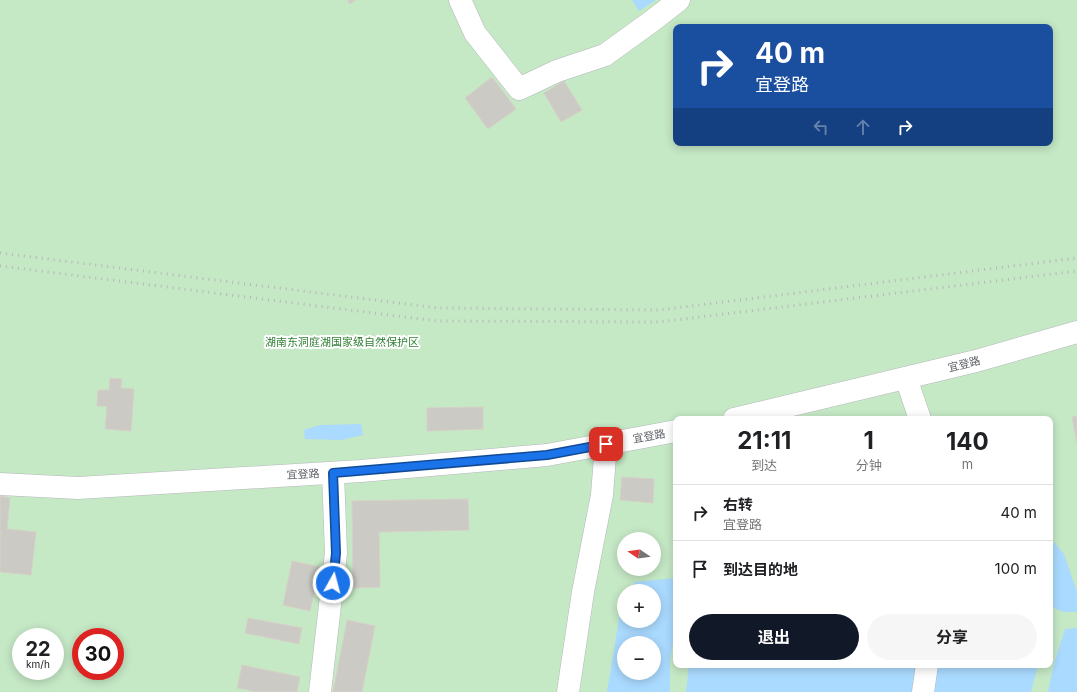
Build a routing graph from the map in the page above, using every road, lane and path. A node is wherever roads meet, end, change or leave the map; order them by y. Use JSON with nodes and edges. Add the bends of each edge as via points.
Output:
{"nodes":[{"id":1,"x":460,"y":0,"type":"edge"},
{"id":2,"x":679,"y":0,"type":"edge"},
{"id":3,"x":1077,"y":332,"type":"edge"},
{"id":4,"x":906,"y":378,"type":"junction"},
{"id":5,"x":747,"y":416,"type":"edge"},
{"id":6,"x":919,"y":416,"type":"edge"},
{"id":7,"x":673,"y":432,"type":"edge"},
{"id":8,"x":606,"y":444,"type":"junction"},
{"id":9,"x":333,"y":473,"type":"junction"},
{"id":10,"x":0,"y":484,"type":"edge"},
{"id":11,"x":927,"y":668,"type":"edge"},
{"id":12,"x":320,"y":692,"type":"edge"},
{"id":13,"x":568,"y":692,"type":"edge"},
{"id":14,"x":923,"y":692,"type":"edge"}],
"edges":[{"from":1,"to":2,"type":"street","via":[[475,33],[519,90],[557,71],[605,55]]},
{"from":3,"to":4,"type":"street","name":"宜登路","via":[[976,362]]},
{"from":4,"to":5,"type":"street","name":"宜登路"},
{"from":4,"to":6,"type":"street"},
{"from":7,"to":8,"type":"street","name":"宜登路"},
{"from":8,"to":9,"type":"street","name":"宜登路","via":[[547,455]]},
{"from":8,"to":13,"type":"street","via":[[602,495],[583,592]]},
{"from":9,"to":10,"type":"street","name":"宜登路","via":[[78,488]]},
{"from":9,"to":12,"type":"street","via":[[336,553]]},
{"from":11,"to":14,"type":"street"}]}
